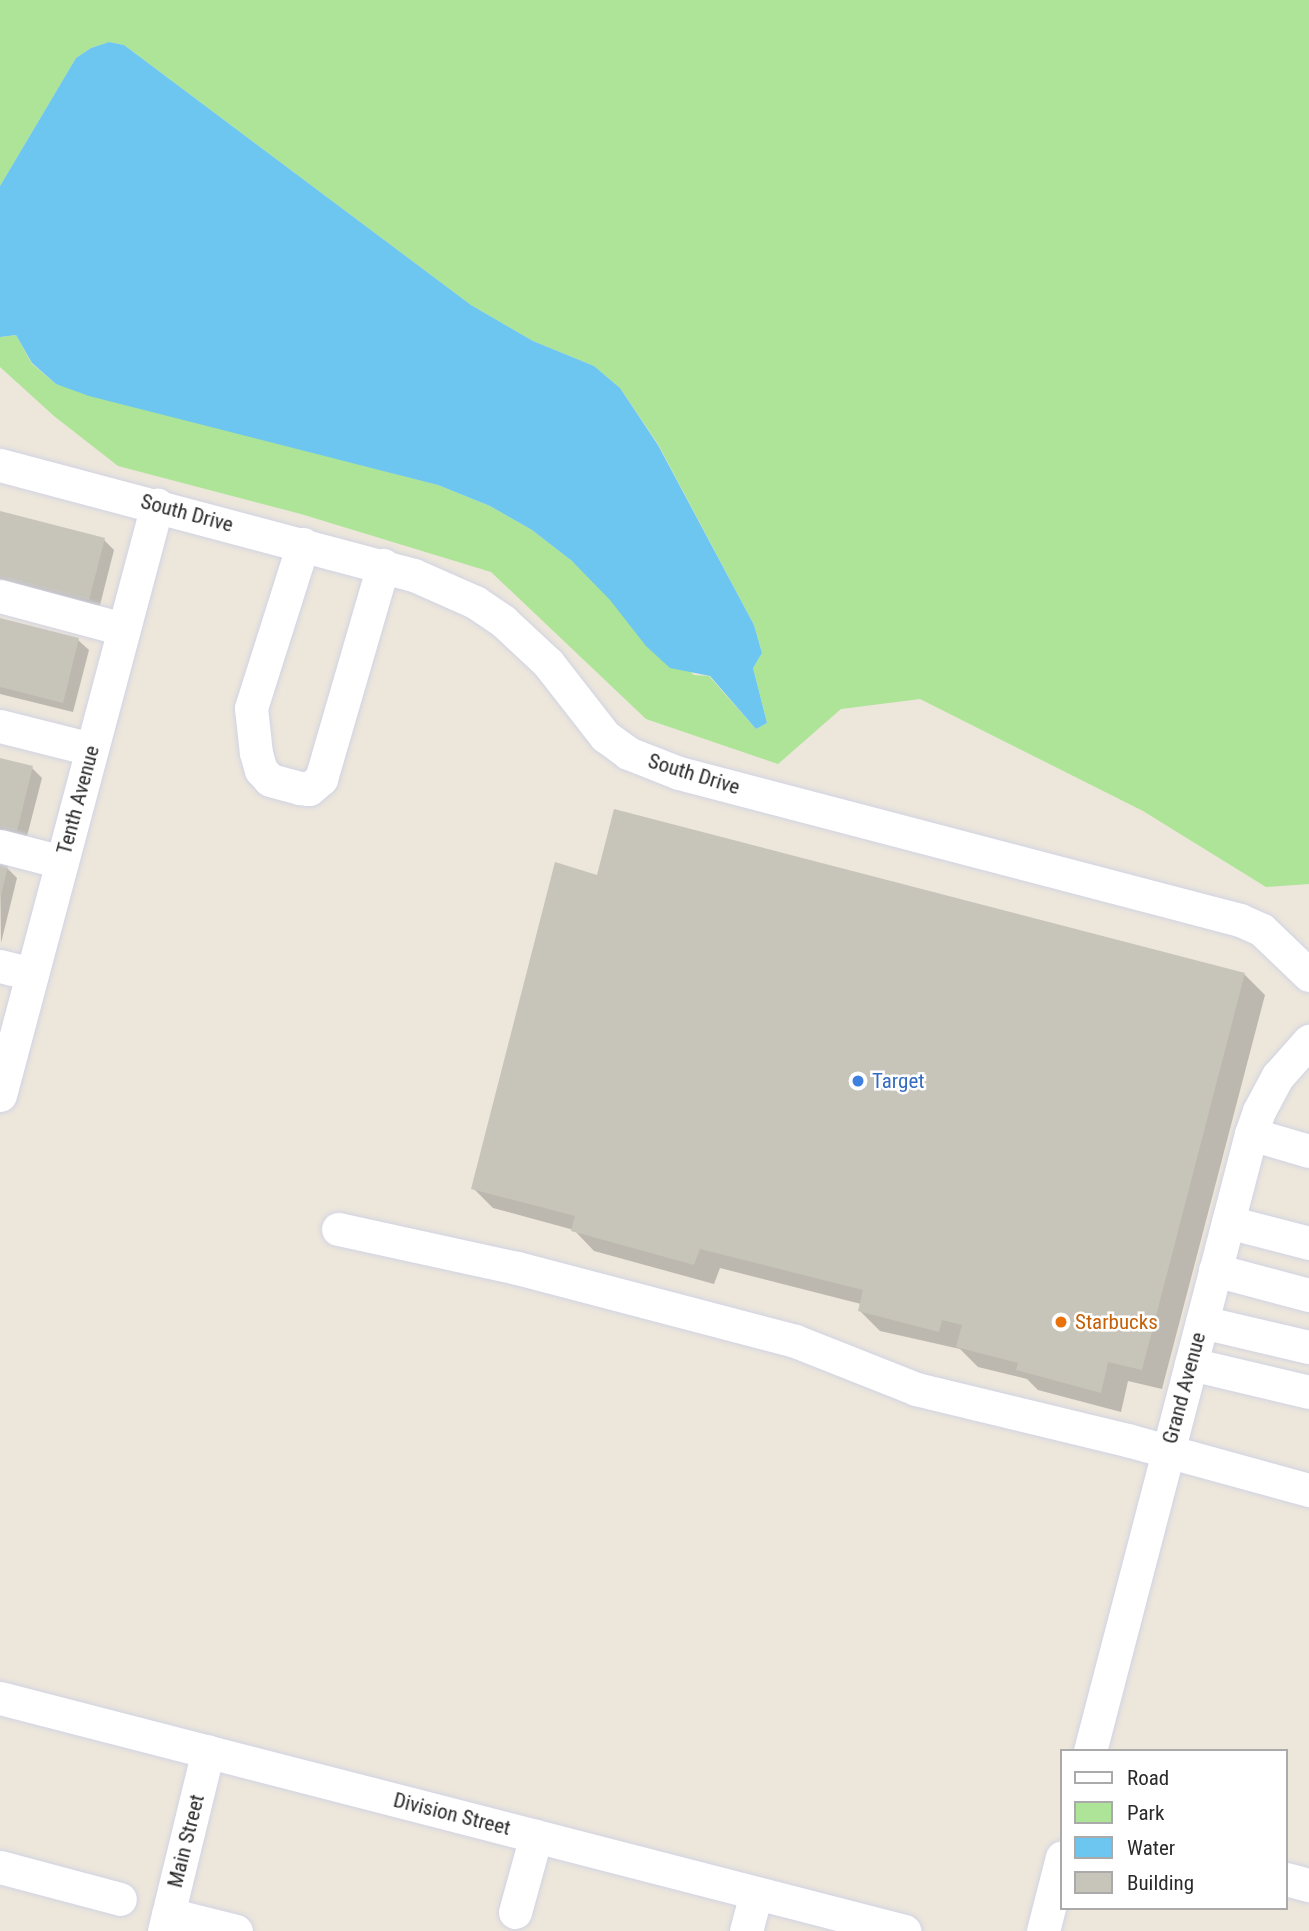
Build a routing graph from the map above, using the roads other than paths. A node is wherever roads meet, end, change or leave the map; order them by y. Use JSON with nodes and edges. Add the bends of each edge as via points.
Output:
{"nodes":[{"id":1,"x":0,"y":464,"type":"edge"},
{"id":2,"x":157,"y":505,"type":"junction"},
{"id":3,"x":303,"y":544,"type":"junction"},
{"id":4,"x":383,"y":565,"type":"junction"},
{"id":5,"x":0,"y":596,"type":"edge"},
{"id":6,"x":123,"y":629,"type":"junction"},
{"id":7,"x":0,"y":726,"type":"edge"},
{"id":8,"x":91,"y":749,"type":"junction"},
{"id":9,"x":0,"y":846,"type":"edge"},
{"id":10,"x":62,"y":862,"type":"junction"},
{"id":11,"x":0,"y":966,"type":"edge"},
{"id":12,"x":32,"y":974,"type":"junction"},
{"id":13,"x":1309,"y":975,"type":"edge"},
{"id":14,"x":1309,"y":1041,"type":"edge"},
{"id":15,"x":1,"y":1087,"type":"edge"},
{"id":16,"x":1251,"y":1134,"type":"junction"},
{"id":17,"x":1309,"y":1150,"type":"edge"},
{"id":18,"x":1228,"y":1222,"type":"junction"},
{"id":19,"x":338,"y":1229,"type":"dead end"},
{"id":20,"x":1309,"y":1244,"type":"edge"},
{"id":21,"x":1215,"y":1270,"type":"junction"},
{"id":22,"x":1309,"y":1295,"type":"edge"},
{"id":23,"x":1202,"y":1321,"type":"junction"},
{"id":24,"x":1309,"y":1347,"type":"edge"},
{"id":25,"x":1191,"y":1364,"type":"junction"},
{"id":26,"x":1309,"y":1392,"type":"edge"},
{"id":27,"x":1168,"y":1452,"type":"junction"},
{"id":28,"x":1309,"y":1490,"type":"edge"},
{"id":29,"x":0,"y":1698,"type":"edge"},
{"id":30,"x":1091,"y":1749,"type":"edge"},
{"id":31,"x":208,"y":1751,"type":"junction"},
{"id":32,"x":536,"y":1836,"type":"junction"},
{"id":33,"x":1060,"y":1865,"type":"edge"},
{"id":34,"x":0,"y":1867,"type":"edge"},
{"id":35,"x":1288,"y":1880,"type":"edge"},
{"id":36,"x":1309,"y":1885,"type":"edge"},
{"id":37,"x":756,"y":1893,"type":"junction"},
{"id":38,"x":120,"y":1899,"type":"dead end"},
{"id":39,"x":514,"y":1912,"type":"dead end"},
{"id":40,"x":166,"y":1922,"type":"edge"},
{"id":41,"x":236,"y":1931,"type":"edge"},
{"id":42,"x":746,"y":1931,"type":"edge"},
{"id":43,"x":904,"y":1931,"type":"edge"},
{"id":44,"x":1043,"y":1931,"type":"edge"}],
"edges":[{"from":1,"to":2,"type":"street","name":"South Drive"},
{"from":2,"to":3,"type":"street","name":"South Drive"},
{"from":2,"to":6,"type":"street","name":"Tenth Avenue"},
{"from":3,"to":4,"type":"street","name":"South Drive"},
{"from":3,"to":4,"type":"street","via":[[251,708],[261,770],[270,780],[299,788],[309,789],[321,779]]},
{"from":4,"to":13,"type":"street","name":"South Drive","via":[[444,587],[503,621],[548,663],[605,736],[628,753],[679,773],[1228,916],[1262,930]]},
{"from":5,"to":6,"type":"street"},
{"from":6,"to":8,"type":"street","name":"Tenth Avenue"},
{"from":7,"to":8,"type":"street"},
{"from":8,"to":10,"type":"street","name":"Tenth Avenue"},
{"from":9,"to":10,"type":"street"},
{"from":10,"to":12,"type":"street","name":"Tenth Avenue"},
{"from":11,"to":12,"type":"street"},
{"from":12,"to":15,"type":"street","name":"Tenth Avenue"},
{"from":14,"to":16,"type":"street","name":"Grand Avenue","via":[[1278,1076]]},
{"from":16,"to":17,"type":"street"},
{"from":16,"to":18,"type":"street","name":"Grand Avenue"},
{"from":18,"to":20,"type":"street"},
{"from":18,"to":21,"type":"street","name":"Grand Avenue"},
{"from":19,"to":27,"type":"street","via":[[492,1262],[795,1341],[916,1389]]},
{"from":21,"to":22,"type":"street"},
{"from":21,"to":23,"type":"street","name":"Grand Avenue"},
{"from":23,"to":24,"type":"street"},
{"from":23,"to":25,"type":"street","name":"Grand Avenue"},
{"from":25,"to":26,"type":"street"},
{"from":25,"to":27,"type":"street","name":"Grand Avenue"},
{"from":27,"to":28,"type":"street"},
{"from":27,"to":30,"type":"street","name":"Grand Avenue"},
{"from":29,"to":31,"type":"street","name":"Division Street"},
{"from":31,"to":32,"type":"street","name":"Division Street"},
{"from":31,"to":40,"type":"street","name":"Main Street"},
{"from":32,"to":37,"type":"street","name":"Division Street"},
{"from":32,"to":39,"type":"street"},
{"from":33,"to":44,"type":"street"},
{"from":34,"to":38,"type":"street"},
{"from":35,"to":36,"type":"street"},
{"from":37,"to":42,"type":"street"},
{"from":37,"to":43,"type":"street","name":"Division Street"},
{"from":40,"to":41,"type":"street"}]}
